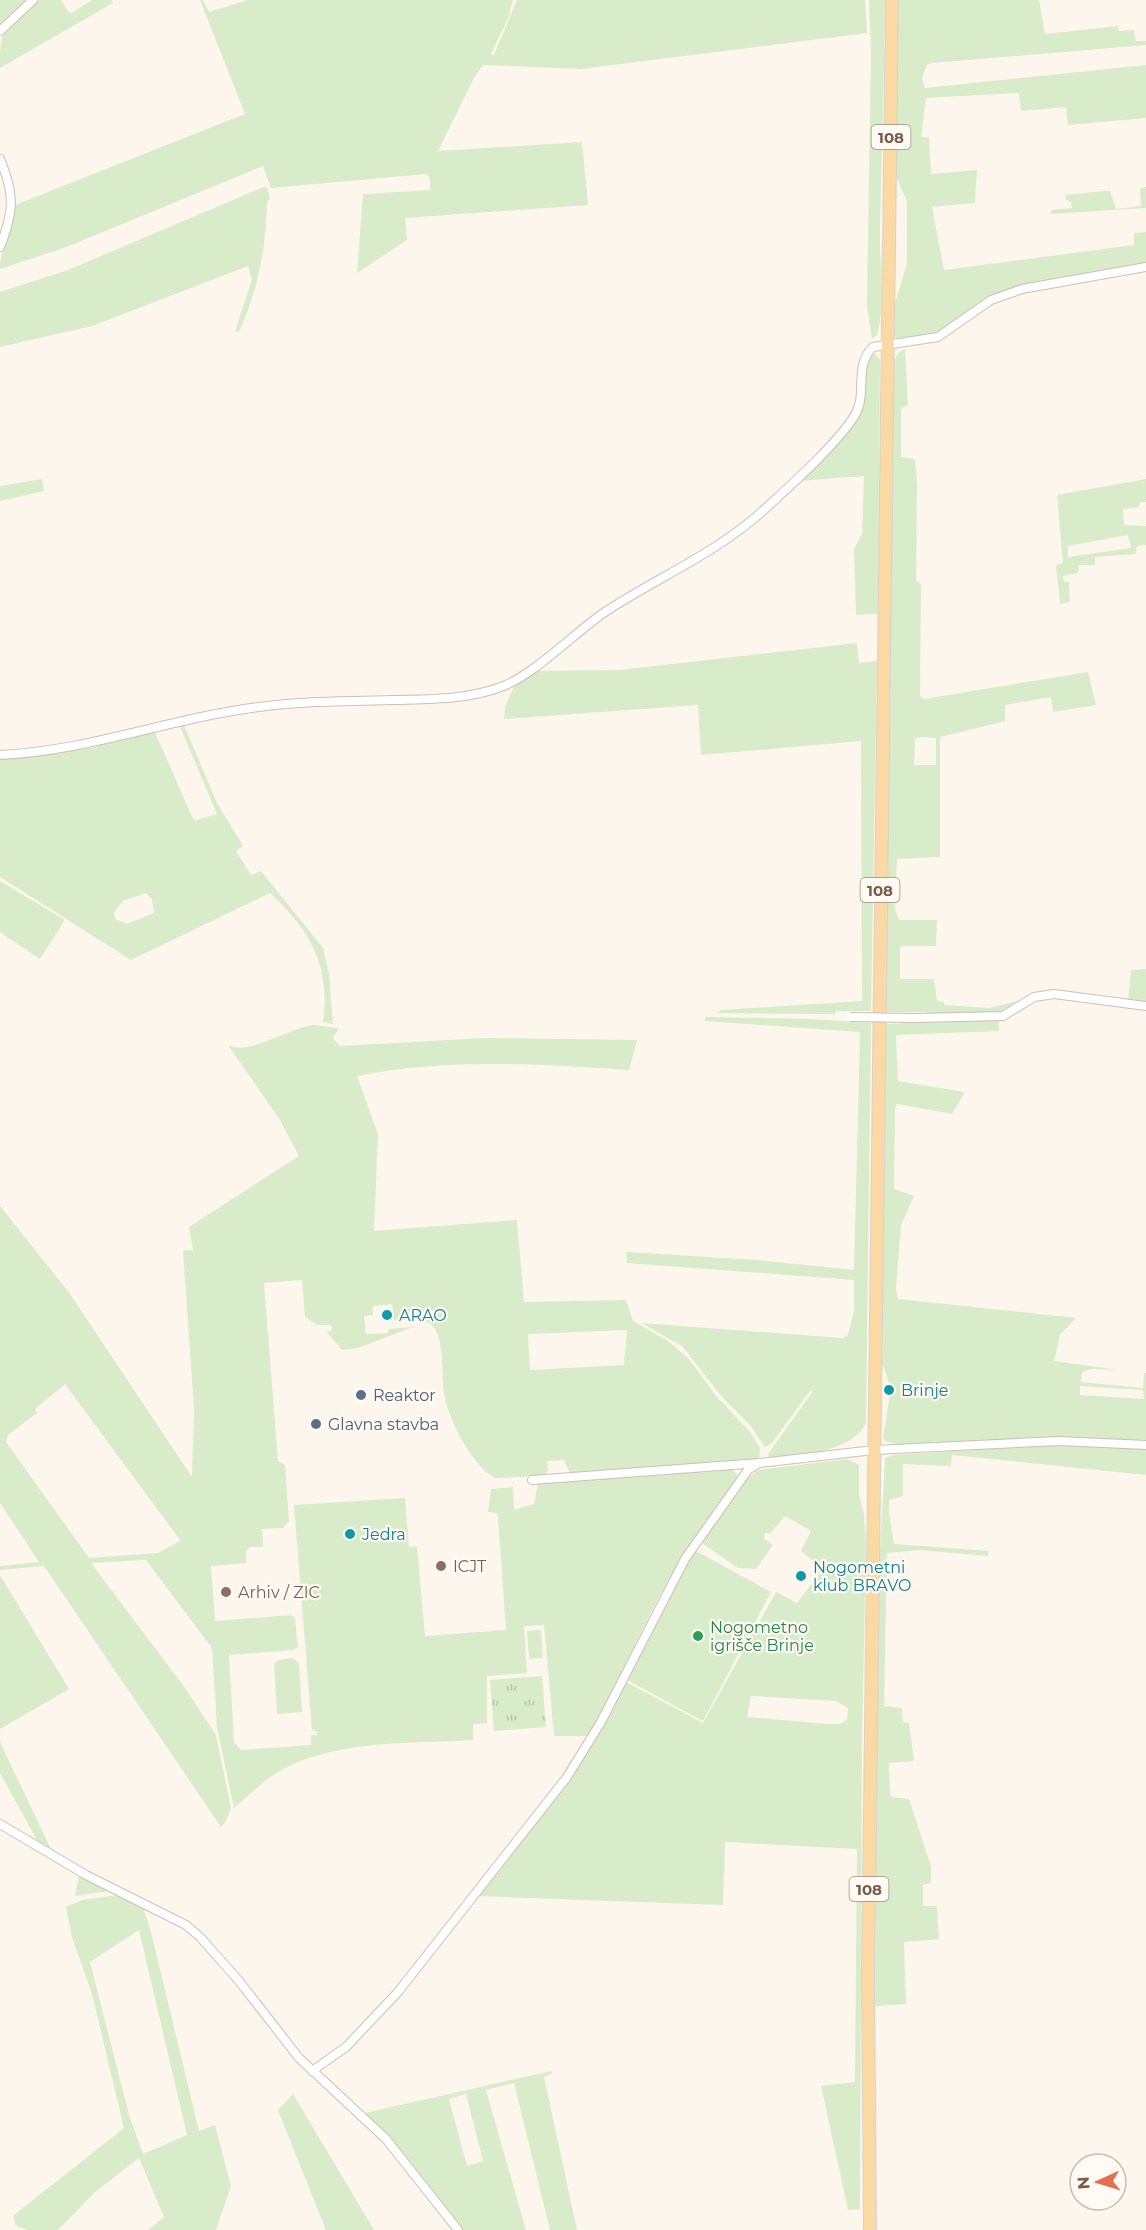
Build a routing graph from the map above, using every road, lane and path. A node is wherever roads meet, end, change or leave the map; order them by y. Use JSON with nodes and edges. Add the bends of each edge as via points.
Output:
{"nodes":[{"id":1,"x":33,"y":0,"type":"edge"},
{"id":2,"x":892,"y":0,"type":"edge"},
{"id":3,"x":0,"y":31,"type":"edge"},
{"id":4,"x":0,"y":159,"type":"edge"},
{"id":5,"x":0,"y":247,"type":"edge"},
{"id":6,"x":1146,"y":267,"type":"edge"},
{"id":7,"x":889,"y":345,"type":"junction"},
{"id":8,"x":0,"y":755,"type":"edge"},
{"id":9,"x":1146,"y":1006,"type":"edge"},
{"id":10,"x":850,"y":1017,"type":"dead end"},
{"id":11,"x":1146,"y":1445,"type":"edge"},
{"id":12,"x":874,"y":1450,"type":"junction"},
{"id":13,"x":759,"y":1463,"type":"junction"},
{"id":14,"x":532,"y":1480,"type":"dead end"},
{"id":15,"x":0,"y":1824,"type":"edge"},
{"id":16,"x":312,"y":2071,"type":"junction"},
{"id":17,"x":458,"y":2230,"type":"edge"},
{"id":18,"x":870,"y":2230,"type":"edge"}],
"edges":[{"from":1,"to":3,"type":"street"},
{"from":2,"to":7,"type":"main road","number":"108"},
{"from":4,"to":5,"type":"street","via":[[12,194],[9,221]]},
{"from":6,"to":7,"type":"street","via":[[1022,289],[991,300],[938,337]]},
{"from":7,"to":8,"type":"street","via":[[873,347],[864,358],[859,403],[847,425],[763,511],[722,543],[604,613],[512,683],[459,697],[261,707],[186,719],[70,748]]},
{"from":7,"to":12,"type":"main road","number":"108"},
{"from":9,"to":10,"type":"street","bridge":true,"via":[[1054,994],[1034,997],[1003,1016]]},
{"from":11,"to":12,"type":"street","via":[[1059,1441]]},
{"from":12,"to":13,"type":"street"},
{"from":12,"to":18,"type":"main road","number":"108","via":[[868,1977]]},
{"from":13,"to":14,"type":"street"},
{"from":13,"to":16,"type":"street","via":[[748,1470],[685,1559],[601,1722],[567,1777],[398,1992],[346,2047]]},
{"from":15,"to":16,"type":"street","via":[[86,1875],[186,1925],[214,1952]]},
{"from":16,"to":17,"type":"street","via":[[386,2139]]}]}
